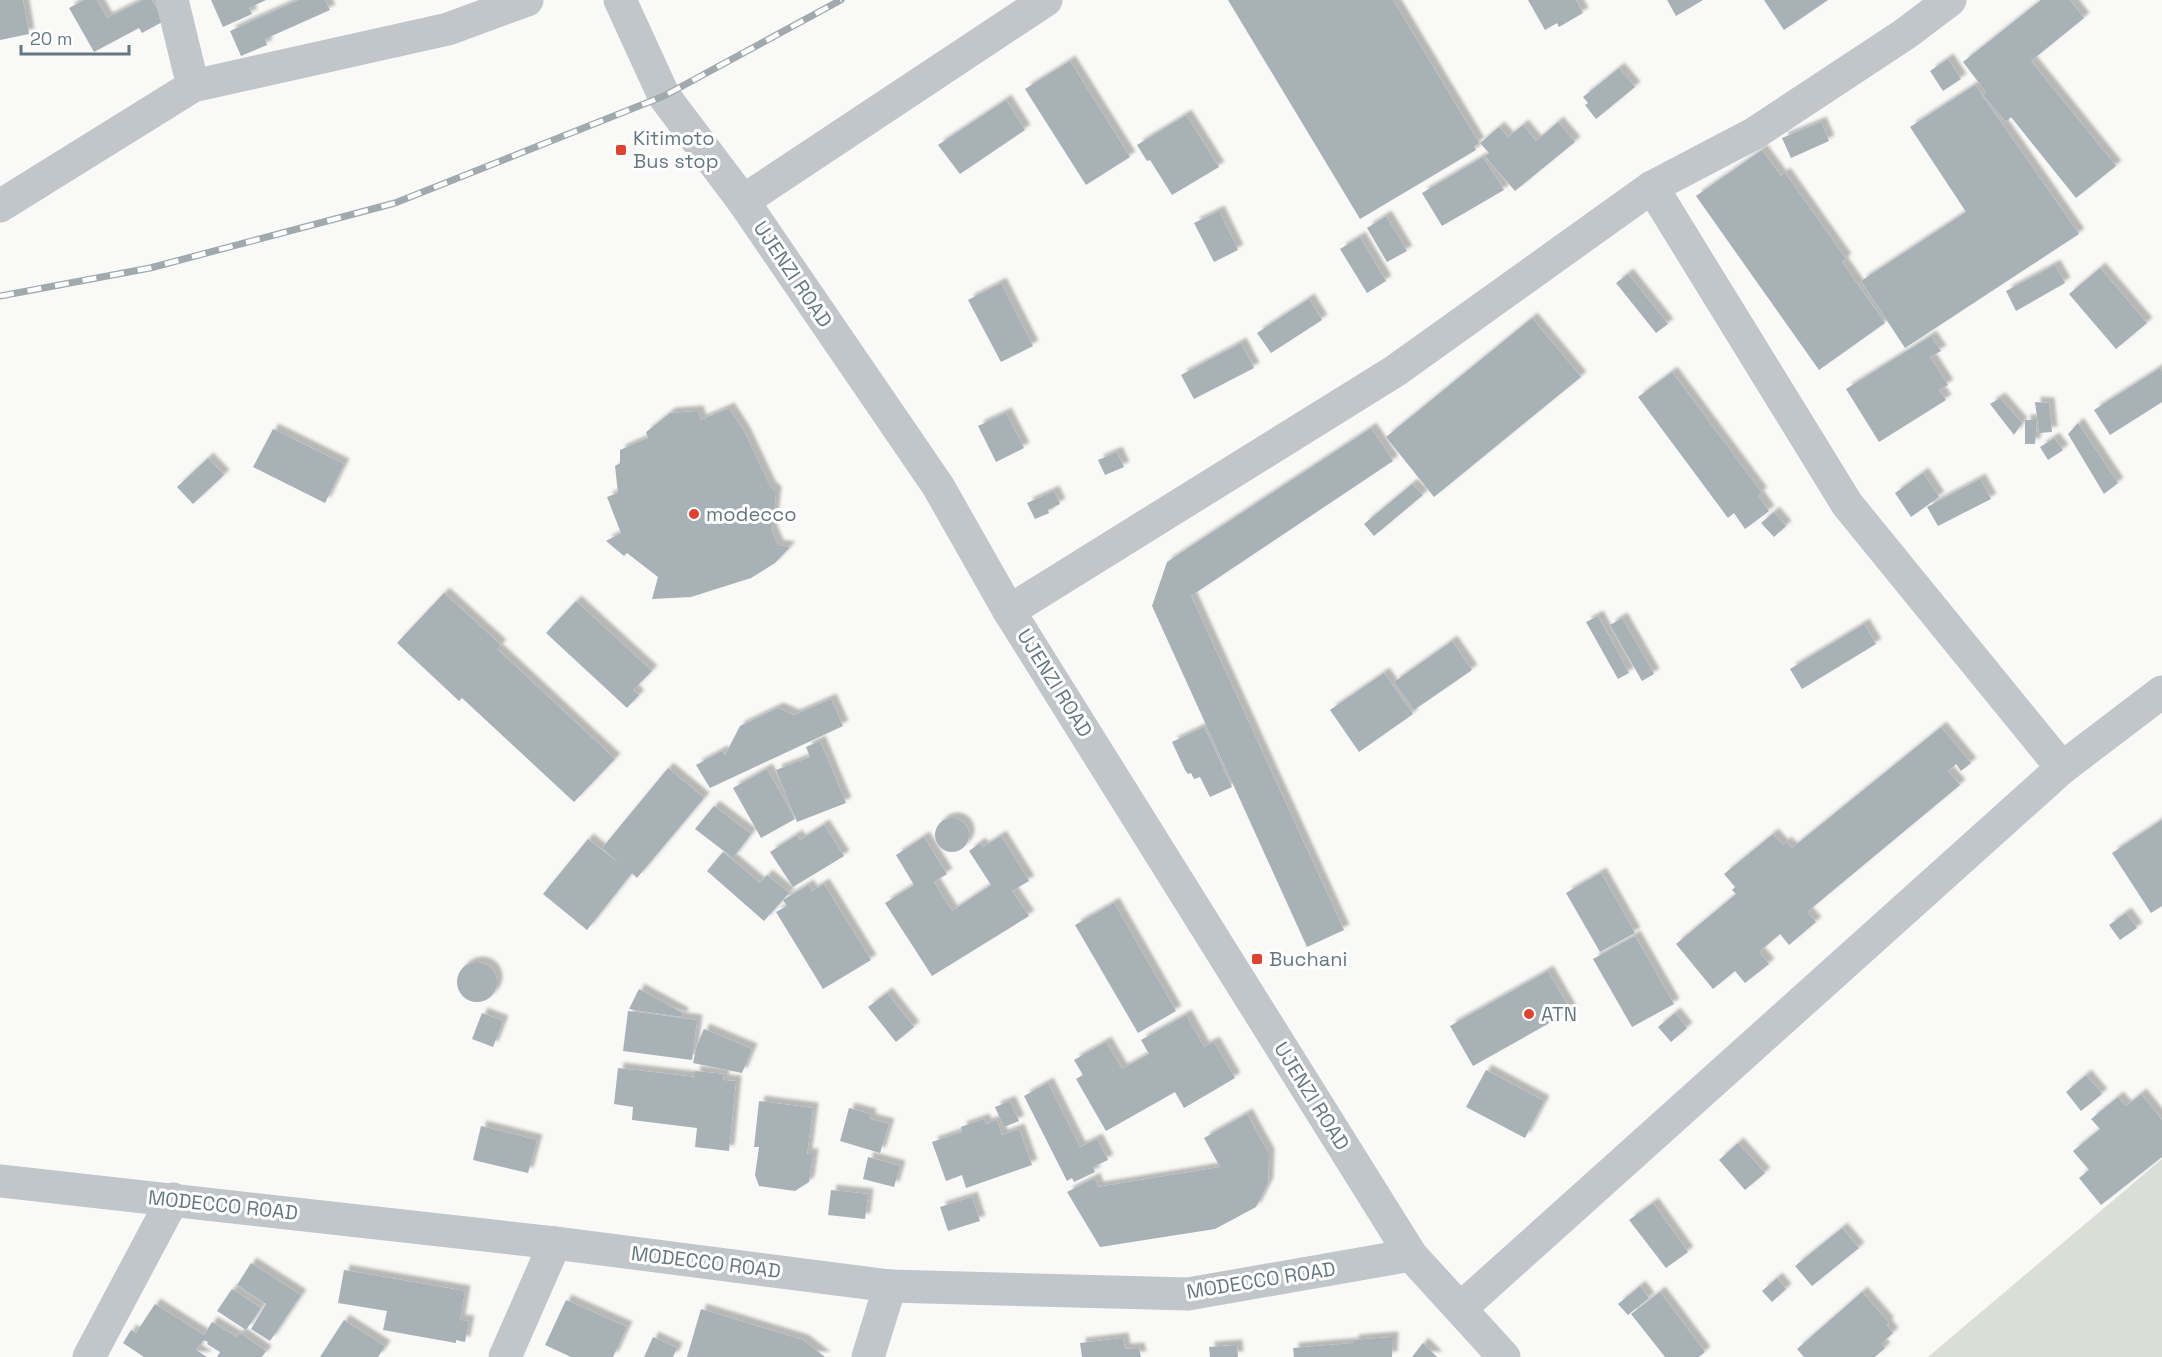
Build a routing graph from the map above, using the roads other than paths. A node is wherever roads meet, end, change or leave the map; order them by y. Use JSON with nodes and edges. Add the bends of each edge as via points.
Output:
{"nodes":[{"id":1,"x":172,"y":0,"type":"edge"},
{"id":2,"x":527,"y":0,"type":"edge"},
{"id":3,"x":620,"y":0,"type":"edge"},
{"id":4,"x":1046,"y":0,"type":"edge"},
{"id":5,"x":1950,"y":0,"type":"edge"},
{"id":6,"x":193,"y":86,"type":"junction"},
{"id":7,"x":1652,"y":187,"type":"junction"},
{"id":8,"x":743,"y":201,"type":"junction"},
{"id":9,"x":0,"y":206,"type":"edge"},
{"id":10,"x":1010,"y":611,"type":"junction"},
{"id":11,"x":2162,"y":692,"type":"edge"},
{"id":12,"x":2062,"y":768,"type":"junction"},
{"id":13,"x":0,"y":1181,"type":"edge"},
{"id":14,"x":173,"y":1199,"type":"junction"},
{"id":15,"x":555,"y":1243,"type":"junction"},
{"id":16,"x":1411,"y":1255,"type":"junction"},
{"id":17,"x":890,"y":1286,"type":"junction"},
{"id":18,"x":1461,"y":1308,"type":"junction"},
{"id":19,"x":89,"y":1357,"type":"edge"},
{"id":20,"x":505,"y":1357,"type":"edge"},
{"id":21,"x":868,"y":1357,"type":"edge"},
{"id":22,"x":1504,"y":1357,"type":"edge"}],
"edges":[{"from":1,"to":6,"type":"street"},
{"from":2,"to":6,"type":"street","via":[[448,29]]},
{"from":3,"to":8,"type":"street","name":"UJENZI ROAD","via":[[664,96]]},
{"from":4,"to":8,"type":"street"},
{"from":5,"to":7,"type":"street","via":[[1755,133]]},
{"from":6,"to":9,"type":"street"},
{"from":7,"to":10,"type":"street","via":[[1395,371]]},
{"from":7,"to":12,"type":"street","via":[[1847,504]]},
{"from":8,"to":10,"type":"street","name":"UJENZI ROAD","via":[[938,486]]},
{"from":10,"to":16,"type":"street","name":"UJENZI ROAD"},
{"from":11,"to":12,"type":"street"},
{"from":12,"to":18,"type":"street"},
{"from":13,"to":14,"type":"street","name":"MODECCO ROAD"},
{"from":14,"to":15,"type":"street","name":"MODECCO ROAD"},
{"from":14,"to":19,"type":"street"},
{"from":15,"to":17,"type":"street","name":"MODECCO ROAD"},
{"from":15,"to":20,"type":"street"},
{"from":16,"to":17,"type":"street","name":"MODECCO ROAD","via":[[1188,1294]]},
{"from":16,"to":18,"type":"street","name":"UJENZI ROAD"},
{"from":17,"to":21,"type":"street"},
{"from":18,"to":22,"type":"street","name":"UJENZI ROAD"}]}
